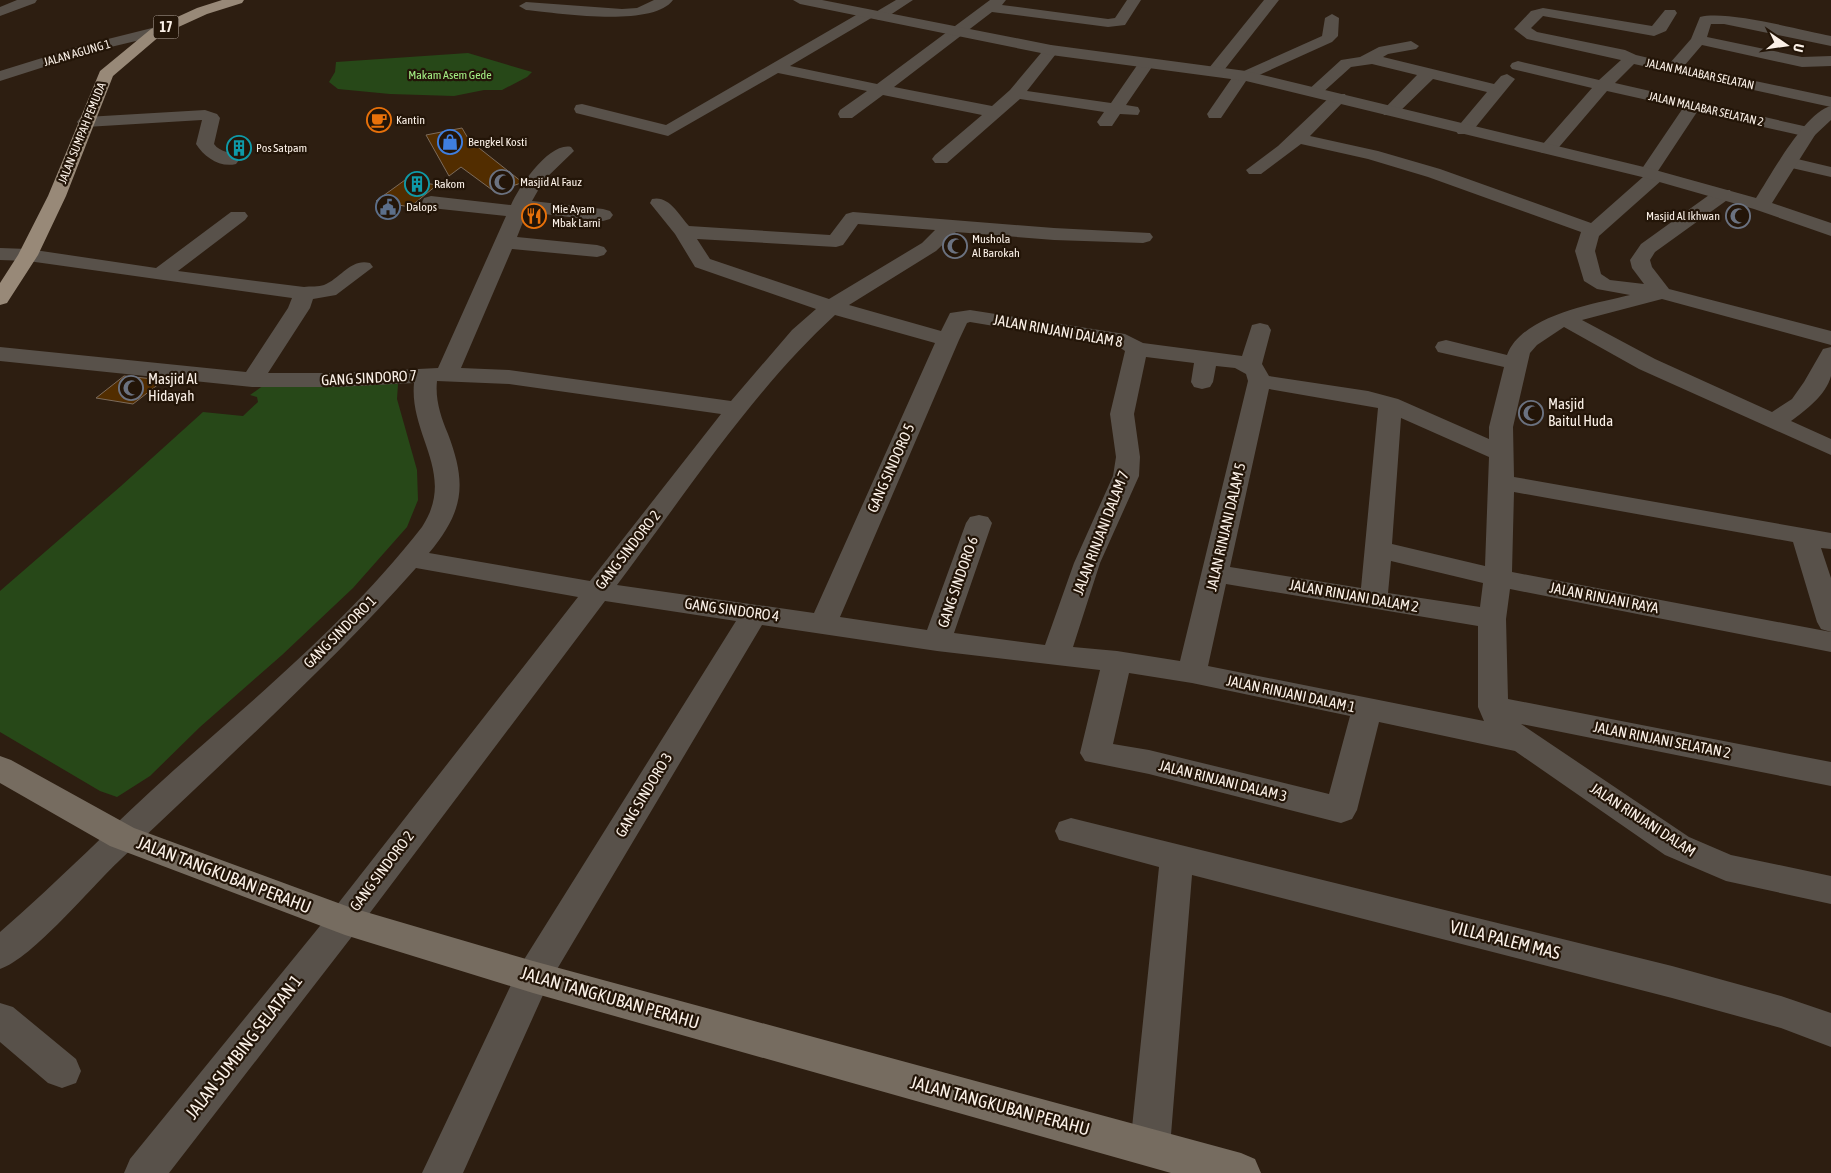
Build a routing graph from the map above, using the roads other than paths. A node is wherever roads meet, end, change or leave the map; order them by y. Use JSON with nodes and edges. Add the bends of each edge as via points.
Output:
{"nodes":[{"id":1,"x":30,"y":0,"type":"edge"},
{"id":2,"x":237,"y":0,"type":"edge"},
{"id":3,"x":666,"y":0,"type":"edge"},
{"id":4,"x":805,"y":0,"type":"edge"},
{"id":5,"x":906,"y":0,"type":"edge"},
{"id":6,"x":1134,"y":0,"type":"edge"},
{"id":7,"x":1272,"y":0,"type":"edge"},
{"id":8,"x":995,"y":4,"type":"edge"},
{"id":9,"x":526,"y":6,"type":"dead end"},
{"id":10,"x":0,"y":12,"type":"edge"},
{"id":11,"x":1670,"y":13,"type":"dead end"},
{"id":12,"x":874,"y":15,"type":"junction"},
{"id":13,"x":1332,"y":18,"type":"dead end"},
{"id":14,"x":156,"y":32,"type":"junction"},
{"id":15,"x":960,"y":32,"type":"junction"},
{"id":16,"x":1698,"y":40,"type":"junction"},
{"id":17,"x":1826,"y":40,"type":"edge"},
{"id":18,"x":1411,"y":46,"type":"dead end"},
{"id":19,"x":1051,"y":50,"type":"junction"},
{"id":20,"x":1370,"y":59,"type":"junction"},
{"id":21,"x":1631,"y":59,"type":"junction"},
{"id":22,"x":1831,"y":61,"type":"edge"},
{"id":23,"x":1806,"y":62,"type":"junction"},
{"id":24,"x":1146,"y":64,"type":"junction"},
{"id":25,"x":775,"y":68,"type":"junction"},
{"id":26,"x":1674,"y":68,"type":"junction"},
{"id":27,"x":1215,"y":71,"type":"junction"},
{"id":28,"x":1244,"y":75,"type":"junction"},
{"id":29,"x":1430,"y":75,"type":"junction"},
{"id":30,"x":0,"y":76,"type":"edge"},
{"id":31,"x":1603,"y":85,"type":"junction"},
{"id":32,"x":883,"y":90,"type":"junction"},
{"id":33,"x":1496,"y":90,"type":"junction"},
{"id":34,"x":1315,"y":91,"type":"junction"},
{"id":35,"x":1016,"y":94,"type":"junction"},
{"id":36,"x":1339,"y":98,"type":"junction"},
{"id":37,"x":1831,"y":102,"type":"edge"},
{"id":38,"x":1692,"y":107,"type":"junction"},
{"id":39,"x":582,"y":109,"type":"dead end"},
{"id":40,"x":1115,"y":109,"type":"junction"},
{"id":41,"x":1132,"y":111,"type":"dead end"},
{"id":42,"x":1390,"y":111,"type":"junction"},
{"id":43,"x":1831,"y":111,"type":"edge"},
{"id":44,"x":994,"y":112,"type":"junction"},
{"id":45,"x":846,"y":114,"type":"dead end"},
{"id":46,"x":1215,"y":114,"type":"dead end"},
{"id":47,"x":86,"y":122,"type":"junction"},
{"id":48,"x":1104,"y":125,"type":"dead end"},
{"id":49,"x":1464,"y":130,"type":"junction"},
{"id":50,"x":668,"y":131,"type":"junction"},
{"id":51,"x":1808,"y":132,"type":"junction"},
{"id":52,"x":691,"y":136,"type":"dead end"},
{"id":53,"x":1298,"y":138,"type":"junction"},
{"id":54,"x":1548,"y":149,"type":"junction"},
{"id":55,"x":565,"y":151,"type":"dead end"},
{"id":56,"x":230,"y":160,"type":"dead end"},
{"id":57,"x":941,"y":160,"type":"dead end"},
{"id":58,"x":1789,"y":162,"type":"junction"},
{"id":59,"x":1255,"y":170,"type":"dead end"},
{"id":60,"x":1831,"y":172,"type":"edge"},
{"id":61,"x":1652,"y":175,"type":"junction"},
{"id":62,"x":1723,"y":194,"type":"junction"},
{"id":63,"x":431,"y":202,"type":"dead end"},
{"id":64,"x":659,"y":203,"type":"dead end"},
{"id":65,"x":1761,"y":205,"type":"junction"},
{"id":66,"x":519,"y":209,"type":"junction"},
{"id":67,"x":603,"y":215,"type":"dead end"},
{"id":68,"x":238,"y":216,"type":"dead end"},
{"id":69,"x":955,"y":226,"type":"junction"},
{"id":70,"x":1594,"y":230,"type":"junction"},
{"id":71,"x":1831,"y":230,"type":"edge"},
{"id":72,"x":683,"y":232,"type":"junction"},
{"id":73,"x":1143,"y":237,"type":"dead end"},
{"id":74,"x":503,"y":242,"type":"junction"},
{"id":75,"x":597,"y":251,"type":"dead end"},
{"id":76,"x":0,"y":254,"type":"edge"},
{"id":77,"x":28,"y":255,"type":"junction"},
{"id":78,"x":363,"y":267,"type":"dead end"},
{"id":79,"x":286,"y":271,"type":"dead end"},
{"id":80,"x":160,"y":275,"type":"junction"},
{"id":81,"x":264,"y":288,"type":"junction"},
{"id":82,"x":304,"y":293,"type":"junction"},
{"id":83,"x":1662,"y":293,"type":"junction"},
{"id":84,"x":0,"y":299,"type":"edge"},
{"id":85,"x":831,"y":307,"type":"junction"},
{"id":86,"x":963,"y":316,"type":"joint"},
{"id":87,"x":1563,"y":318,"type":"junction"},
{"id":88,"x":1260,"y":330,"type":"dead end"},
{"id":89,"x":1831,"y":338,"type":"edge"},
{"id":90,"x":948,"y":340,"type":"junction"},
{"id":91,"x":1446,"y":346,"type":"dead end"},
{"id":92,"x":1137,"y":350,"type":"junction"},
{"id":93,"x":0,"y":354,"type":"edge"},
{"id":94,"x":1831,"y":354,"type":"edge"},
{"id":95,"x":1206,"y":357,"type":"junction"},
{"id":96,"x":1514,"y":363,"type":"junction"},
{"id":97,"x":1255,"y":373,"type":"junction"},
{"id":98,"x":437,"y":375,"type":"junction"},
{"id":99,"x":252,"y":380,"type":"junction"},
{"id":100,"x":1202,"y":382,"type":"dead end"},
{"id":101,"x":1390,"y":404,"type":"junction"},
{"id":102,"x":737,"y":409,"type":"junction"},
{"id":103,"x":1775,"y":420,"type":"junction"},
{"id":104,"x":1831,"y":448,"type":"edge"},
{"id":105,"x":1502,"y":454,"type":"junction"},
{"id":106,"x":1502,"y":482,"type":"junction"},
{"id":107,"x":979,"y":523,"type":"dead end"},
{"id":108,"x":1804,"y":536,"type":"junction"},
{"id":109,"x":1831,"y":541,"type":"edge"},
{"id":110,"x":1377,"y":549,"type":"junction"},
{"id":111,"x":410,"y":558,"type":"junction"},
{"id":112,"x":1216,"y":572,"type":"junction"},
{"id":113,"x":1498,"y":578,"type":"junction"},
{"id":114,"x":596,"y":591,"type":"junction"},
{"id":115,"x":1374,"y":599,"type":"junction"},
{"id":116,"x":755,"y":613,"type":"junction"},
{"id":117,"x":1492,"y":619,"type":"junction"},
{"id":118,"x":824,"y":622,"type":"junction"},
{"id":119,"x":1831,"y":622,"type":"edge"},
{"id":120,"x":937,"y":641,"type":"junction"},
{"id":121,"x":1831,"y":642,"type":"edge"},
{"id":122,"x":1056,"y":656,"type":"junction"},
{"id":123,"x":1117,"y":661,"type":"junction"},
{"id":124,"x":1192,"y":673,"type":"junction"},
{"id":125,"x":1494,"y":707,"type":"junction"},
{"id":126,"x":1367,"y":709,"type":"junction"},
{"id":127,"x":1524,"y":741,"type":"junction"},
{"id":128,"x":0,"y":768,"type":"edge"},
{"id":129,"x":1831,"y":774,"type":"edge"},
{"id":130,"x":1071,"y":831,"type":"dead end"},
{"id":131,"x":122,"y":837,"type":"junction"},
{"id":132,"x":1177,"y":856,"type":"junction"},
{"id":133,"x":1831,"y":890,"type":"edge"},
{"id":134,"x":344,"y":920,"type":"junction"},
{"id":135,"x":0,"y":954,"type":"edge"},
{"id":136,"x":533,"y":976,"type":"junction"},
{"id":137,"x":0,"y":1019,"type":"edge"},
{"id":138,"x":1831,"y":1030,"type":"edge"},
{"id":139,"x":62,"y":1072,"type":"dead end"},
{"id":140,"x":1150,"y":1147,"type":"junction"},
{"id":141,"x":1227,"y":1171,"type":"edge"},
{"id":142,"x":144,"y":1173,"type":"edge"},
{"id":143,"x":442,"y":1173,"type":"edge"}],
"edges":[{"from":1,"to":10,"type":"street"},
{"from":2,"to":14,"type":"highway","name":"JALAN SUMPAH PEMUDA","number":"17","via":[[202,11]]},
{"from":3,"to":9,"type":"street","via":[[640,12],[622,14]]},
{"from":4,"to":12,"type":"street"},
{"from":5,"to":12,"type":"street"},
{"from":6,"to":8,"type":"street","via":[[1120,22],[1108,23]]},
{"from":7,"to":27,"type":"street"},
{"from":8,"to":15,"type":"street"},
{"from":11,"to":21,"type":"street","via":[[1661,28],[1654,31],[1543,12],[1536,14],[1522,29],[1532,36],[1583,45]]},
{"from":12,"to":15,"type":"street"},
{"from":12,"to":25,"type":"street"},
{"from":13,"to":28,"type":"street","via":[[1328,39]]},
{"from":14,"to":30,"type":"street","name":"JALAN AGUNG 1","via":[[89,48]]},
{"from":14,"to":47,"type":"highway","name":"JALAN SUMPAH PEMUDA","number":"17","via":[[103,80]]},
{"from":15,"to":19,"type":"street"},
{"from":15,"to":32,"type":"street"},
{"from":16,"to":17,"type":"street","via":[[1708,19]]},
{"from":16,"to":23,"type":"street"},
{"from":16,"to":26,"type":"street"},
{"from":17,"to":23,"type":"street"},
{"from":18,"to":20,"type":"street","via":[[1384,50]]},
{"from":19,"to":24,"type":"street"},
{"from":19,"to":35,"type":"street"},
{"from":20,"to":29,"type":"street"},
{"from":20,"to":34,"type":"street","via":[[1347,63]]},
{"from":21,"to":26,"type":"street","name":"JALAN MALABAR SELATAN"},
{"from":21,"to":31,"type":"street","name":"JALAN MALABAR SELATAN"},
{"from":22,"to":23,"type":"street"},
{"from":24,"to":27,"type":"street"},
{"from":24,"to":40,"type":"street"},
{"from":25,"to":32,"type":"street"},
{"from":25,"to":50,"type":"street"},
{"from":26,"to":37,"type":"street","name":"JALAN MALABAR SELATAN"},
{"from":27,"to":28,"type":"street"},
{"from":28,"to":34,"type":"street"},
{"from":28,"to":46,"type":"street"},
{"from":29,"to":33,"type":"street"},
{"from":29,"to":42,"type":"street"},
{"from":31,"to":33,"type":"street","name":"JALAN MALABAR SELATAN 2","via":[[1523,60]]},
{"from":31,"to":38,"type":"street","name":"JALAN MALABAR SELATAN 2"},
{"from":31,"to":54,"type":"street","name":"JALAN MALABAR SELATAN"},
{"from":32,"to":44,"type":"street"},
{"from":32,"to":45,"type":"street"},
{"from":33,"to":49,"type":"street"},
{"from":34,"to":36,"type":"street"},
{"from":35,"to":40,"type":"street"},
{"from":35,"to":44,"type":"street"},
{"from":36,"to":42,"type":"street"},
{"from":36,"to":53,"type":"street"},
{"from":38,"to":51,"type":"street","name":"JALAN MALABAR SELATAN 2"},
{"from":38,"to":61,"type":"street"},
{"from":39,"to":50,"type":"street"},
{"from":40,"to":41,"type":"street"},
{"from":40,"to":48,"type":"street"},
{"from":42,"to":49,"type":"street"},
{"from":43,"to":51,"type":"street"},
{"from":44,"to":57,"type":"street"},
{"from":47,"to":56,"type":"street","via":[[205,115],[211,118],[205,144],[210,152]]},
{"from":47,"to":77,"type":"highway","name":"JALAN SUMPAH PEMUDA","number":"17","via":[[57,196]]},
{"from":49,"to":54,"type":"street"},
{"from":50,"to":52,"type":"street"},
{"from":51,"to":58,"type":"street"},
{"from":53,"to":59,"type":"street"},
{"from":53,"to":70,"type":"street","via":[[1434,173]]},
{"from":54,"to":61,"type":"street"},
{"from":55,"to":66,"type":"street","name":"GANG SINDORO 1","via":[[537,177]]},
{"from":58,"to":60,"type":"street"},
{"from":58,"to":65,"type":"street"},
{"from":61,"to":62,"type":"street"},
{"from":61,"to":70,"type":"street"},
{"from":62,"to":65,"type":"street"},
{"from":62,"to":83,"type":"street","via":[[1648,248],[1640,260],[1642,268]]},
{"from":63,"to":66,"type":"street"},
{"from":64,"to":72,"type":"street"},
{"from":65,"to":71,"type":"street"},
{"from":66,"to":67,"type":"street"},
{"from":66,"to":74,"type":"street","name":"GANG SINDORO 1"},
{"from":68,"to":80,"type":"street"},
{"from":69,"to":72,"type":"street","via":[[853,218],[836,241]]},
{"from":69,"to":73,"type":"street"},
{"from":69,"to":85,"type":"street","name":"GANG SINDORO 2","via":[[929,247]]},
{"from":70,"to":83,"type":"street","via":[[1585,251],[1591,277],[1604,285]]},
{"from":72,"to":85,"type":"street","via":[[702,263]]},
{"from":74,"to":75,"type":"street"},
{"from":74,"to":98,"type":"street","name":"GANG SINDORO 1"},
{"from":76,"to":77,"type":"street"},
{"from":77,"to":80,"type":"street"},
{"from":77,"to":84,"type":"highway","name":"JALAN SUMPAH PEMUDA","number":"17"},
{"from":78,"to":82,"type":"street","via":[[329,291]]},
{"from":79,"to":81,"type":"street"},
{"from":80,"to":81,"type":"street"},
{"from":81,"to":82,"type":"street"},
{"from":82,"to":99,"type":"street","via":[[299,308]]},
{"from":83,"to":87,"type":"street"},
{"from":83,"to":89,"type":"street"},
{"from":85,"to":90,"type":"street"},
{"from":85,"to":102,"type":"street","name":"GANG SINDORO 2","via":[[800,335]]},
{"from":86,"to":90,"type":"street","name":"GANG SINDORO 5","via":[[958,318]]},
{"from":86,"to":92,"type":"street","name":"JALAN RINJANI DALAM 8","via":[[1124,341]]},
{"from":87,"to":96,"type":"street","via":[[1530,340]]},
{"from":87,"to":103,"type":"street","via":[[1647,364]]},
{"from":88,"to":97,"type":"street","name":"JALAN RINJANI DALAM 5"},
{"from":90,"to":118,"type":"street","name":"GANG SINDORO 5"},
{"from":91,"to":96,"type":"street"},
{"from":92,"to":95,"type":"street","name":"JALAN RINJANI DALAM 8"},
{"from":92,"to":122,"type":"street","name":"JALAN RINJANI DALAM 7","via":[[1122,414],[1128,457],[1126,476],[1087,563]]},
{"from":93,"to":99,"type":"street","name":"GANG SINDORO 7"},
{"from":94,"to":103,"type":"street","via":[[1800,404]]},
{"from":95,"to":97,"type":"street","name":"JALAN RINJANI DALAM 8"},
{"from":95,"to":100,"type":"street"},
{"from":96,"to":105,"type":"street","via":[[1501,427]]},
{"from":97,"to":101,"type":"street","name":"JALAN RINJANI DALAM 8"},
{"from":97,"to":112,"type":"street","name":"JALAN RINJANI DALAM 5"},
{"from":98,"to":99,"type":"street","name":"GANG SINDORO 7"},
{"from":98,"to":102,"type":"street","name":"GANG SINDORO 7","via":[[509,377]]},
{"from":98,"to":111,"type":"street","name":"GANG SINDORO 1","via":[[426,401],[449,480],[446,503],[437,522]]},
{"from":101,"to":105,"type":"street","name":"JALAN RINJANI DALAM 8"},
{"from":101,"to":110,"type":"street"},
{"from":102,"to":114,"type":"street","name":"GANG SINDORO 2"},
{"from":103,"to":104,"type":"street"},
{"from":105,"to":106,"type":"street"},
{"from":106,"to":108,"type":"street"},
{"from":106,"to":113,"type":"street"},
{"from":107,"to":120,"type":"street","name":"GANG SINDORO 6"},
{"from":108,"to":109,"type":"street"},
{"from":108,"to":119,"type":"street"},
{"from":110,"to":113,"type":"street","name":"JALAN RINJANI RAYA"},
{"from":110,"to":115,"type":"street"},
{"from":111,"to":114,"type":"street","name":"GANG SINDORO 4"},
{"from":111,"to":131,"type":"street","name":"GANG SINDORO 1","via":[[293,680]]},
{"from":112,"to":115,"type":"street","name":"JALAN RINJANI DALAM 2"},
{"from":112,"to":124,"type":"street","name":"JALAN RINJANI DALAM 5"},
{"from":113,"to":117,"type":"street"},
{"from":113,"to":121,"type":"street","name":"JALAN RINJANI RAYA"},
{"from":114,"to":116,"type":"street","name":"GANG SINDORO 4"},
{"from":114,"to":134,"type":"street","name":"GANG SINDORO 2"},
{"from":115,"to":117,"type":"street","name":"JALAN RINJANI DALAM 2"},
{"from":116,"to":118,"type":"street","name":"GANG SINDORO 4"},
{"from":116,"to":136,"type":"street","name":"GANG SINDORO 3"},
{"from":117,"to":125,"type":"street"},
{"from":118,"to":120,"type":"street","name":"GANG SINDORO 4"},
{"from":120,"to":122,"type":"street","name":"GANG SINDORO 4"},
{"from":122,"to":123,"type":"street","name":"JALAN RINJANI DALAM 1"},
{"from":123,"to":124,"type":"street","name":"JALAN RINJANI DALAM 1"},
{"from":123,"to":126,"type":"street","name":"JALAN RINJANI DALAM 3","via":[[1096,753],[1149,762],[1341,810]]},
{"from":124,"to":126,"type":"street","name":"JALAN RINJANI DALAM 1"},
{"from":125,"to":127,"type":"street","name":"JALAN RINJANI DALAM","via":[[1498,720]]},
{"from":125,"to":129,"type":"street","name":"JALAN RINJANI SELATAN 2"},
{"from":126,"to":127,"type":"street","name":"JALAN RINJANI DALAM 1"},
{"from":127,"to":133,"type":"street","name":"JALAN RINJANI DALAM","via":[[1677,846],[1726,866]]},
{"from":128,"to":131,"type":"main road","name":"JALAN TANGKUBAN PERAHU"},
{"from":130,"to":132,"type":"street","name":"VILLA PALEM MAS"},
{"from":131,"to":134,"type":"main road","name":"JALAN TANGKUBAN PERAHU"},
{"from":131,"to":135,"type":"street","name":"GANG SINDORO 1"},
{"from":132,"to":138,"type":"street","name":"VILLA PALEM MAS","via":[[1672,982],[1782,1012]]},
{"from":132,"to":140,"type":"street"},
{"from":134,"to":136,"type":"main road","name":"JALAN TANGKUBAN PERAHU"},
{"from":134,"to":142,"type":"street","name":"JALAN SUMBING SELATAN 1"},
{"from":136,"to":140,"type":"main road","name":"JALAN TANGKUBAN PERAHU"},
{"from":136,"to":143,"type":"street","name":"GANG SINDORO 3"},
{"from":137,"to":139,"type":"street"},
{"from":140,"to":141,"type":"main road","name":"JALAN TANGKUBAN PERAHU"}]}
